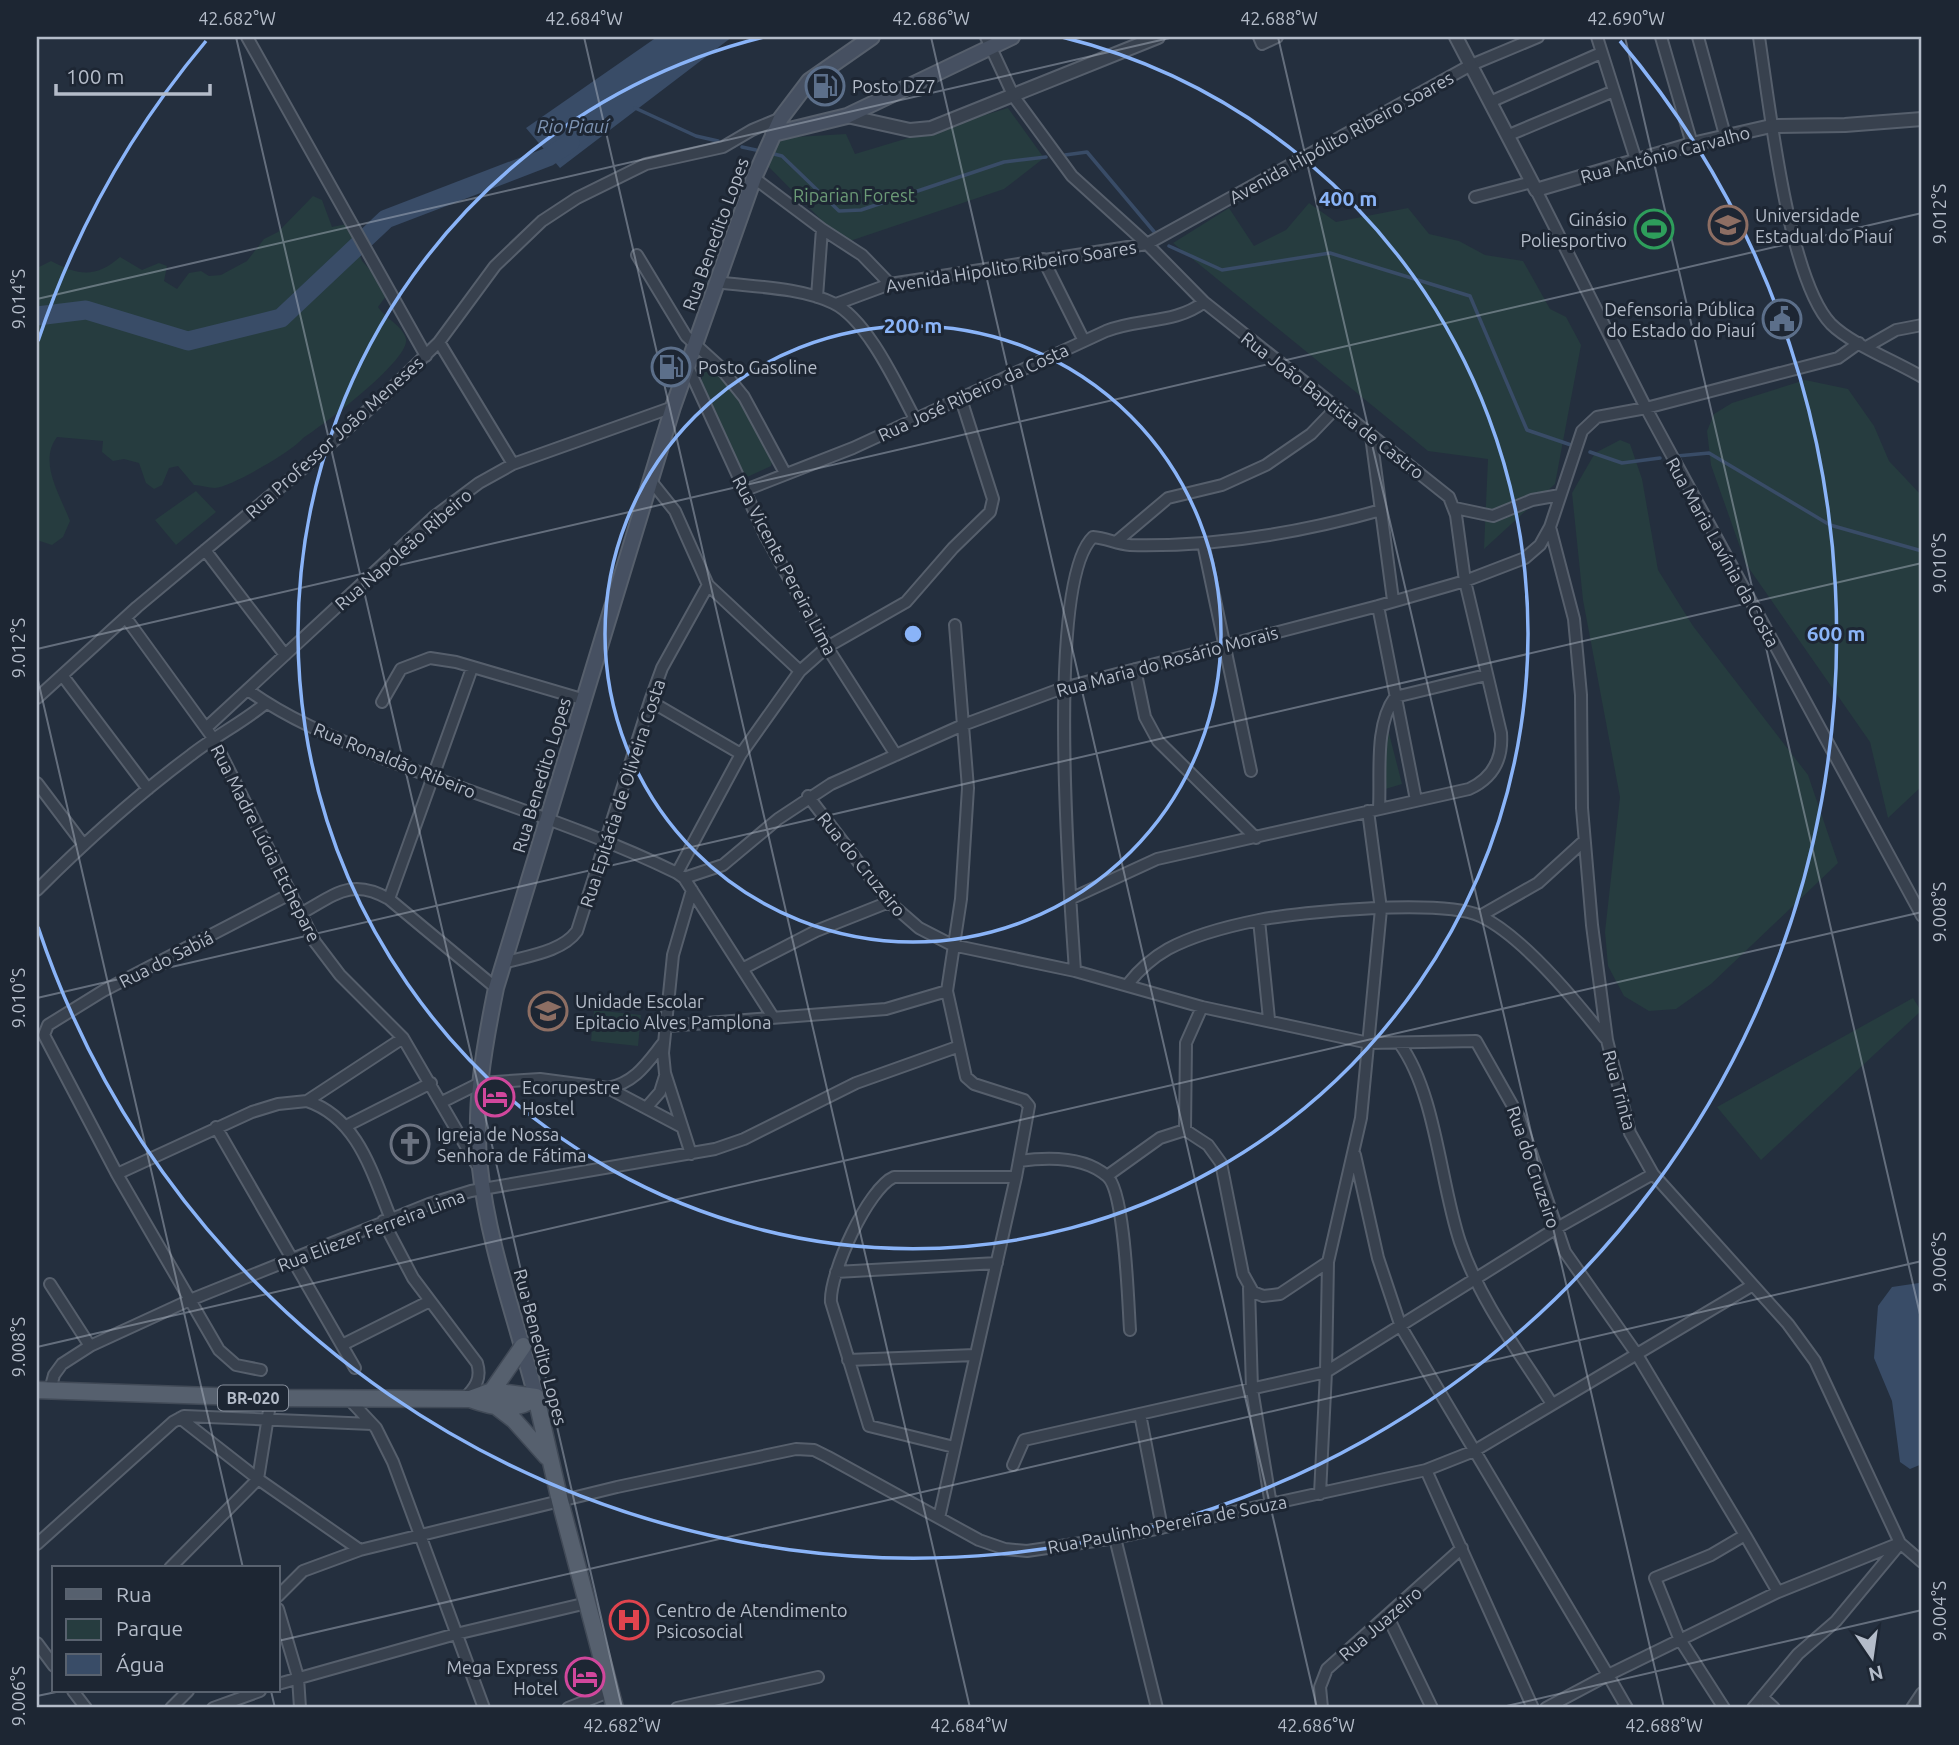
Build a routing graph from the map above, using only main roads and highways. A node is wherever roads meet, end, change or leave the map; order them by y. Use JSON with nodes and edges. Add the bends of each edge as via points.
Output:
{"nodes":[{"id":1,"x":872,"y":37,"type":"edge"},
{"id":2,"x":1012,"y":37,"type":"edge"},
{"id":3,"x":988,"y":42,"type":"edge"},
{"id":4,"x":773,"y":134,"type":"junction"},
{"id":5,"x":523,"y":1346,"type":"junction"},
{"id":6,"x":43,"y":1390,"type":"edge"},
{"id":7,"x":536,"y":1396,"type":"junction"},
{"id":8,"x":495,"y":1399,"type":"junction"},
{"id":9,"x":550,"y":1460,"type":"junction"},
{"id":10,"x":615,"y":1708,"type":"edge"}],
"edges":[{"from":1,"to":4,"type":"main road","name":"Rua Benedito Lopes","via":[[809,81]]},
{"from":2,"to":3,"type":"main road"},
{"from":3,"to":4,"type":"main road","via":[[847,116]]},
{"from":4,"to":5,"type":"main road","name":"Rua Benedito Lopes","via":[[673,407],[496,988],[480,1083],[480,1169]]},
{"from":5,"to":7,"type":"main road","name":"Rua Benedito Lopes"},
{"from":5,"to":8,"type":"main road"},
{"from":6,"to":8,"type":"main road","number":"BR-020"},
{"from":7,"to":8,"type":"main road","number":"BR-020","via":[[519,1407]]},
{"from":7,"to":9,"type":"main road","name":"Rua Benedito Lopes"},
{"from":8,"to":9,"type":"main road"},
{"from":9,"to":10,"type":"main road","name":"Rua Benedito Lopes"}]}
